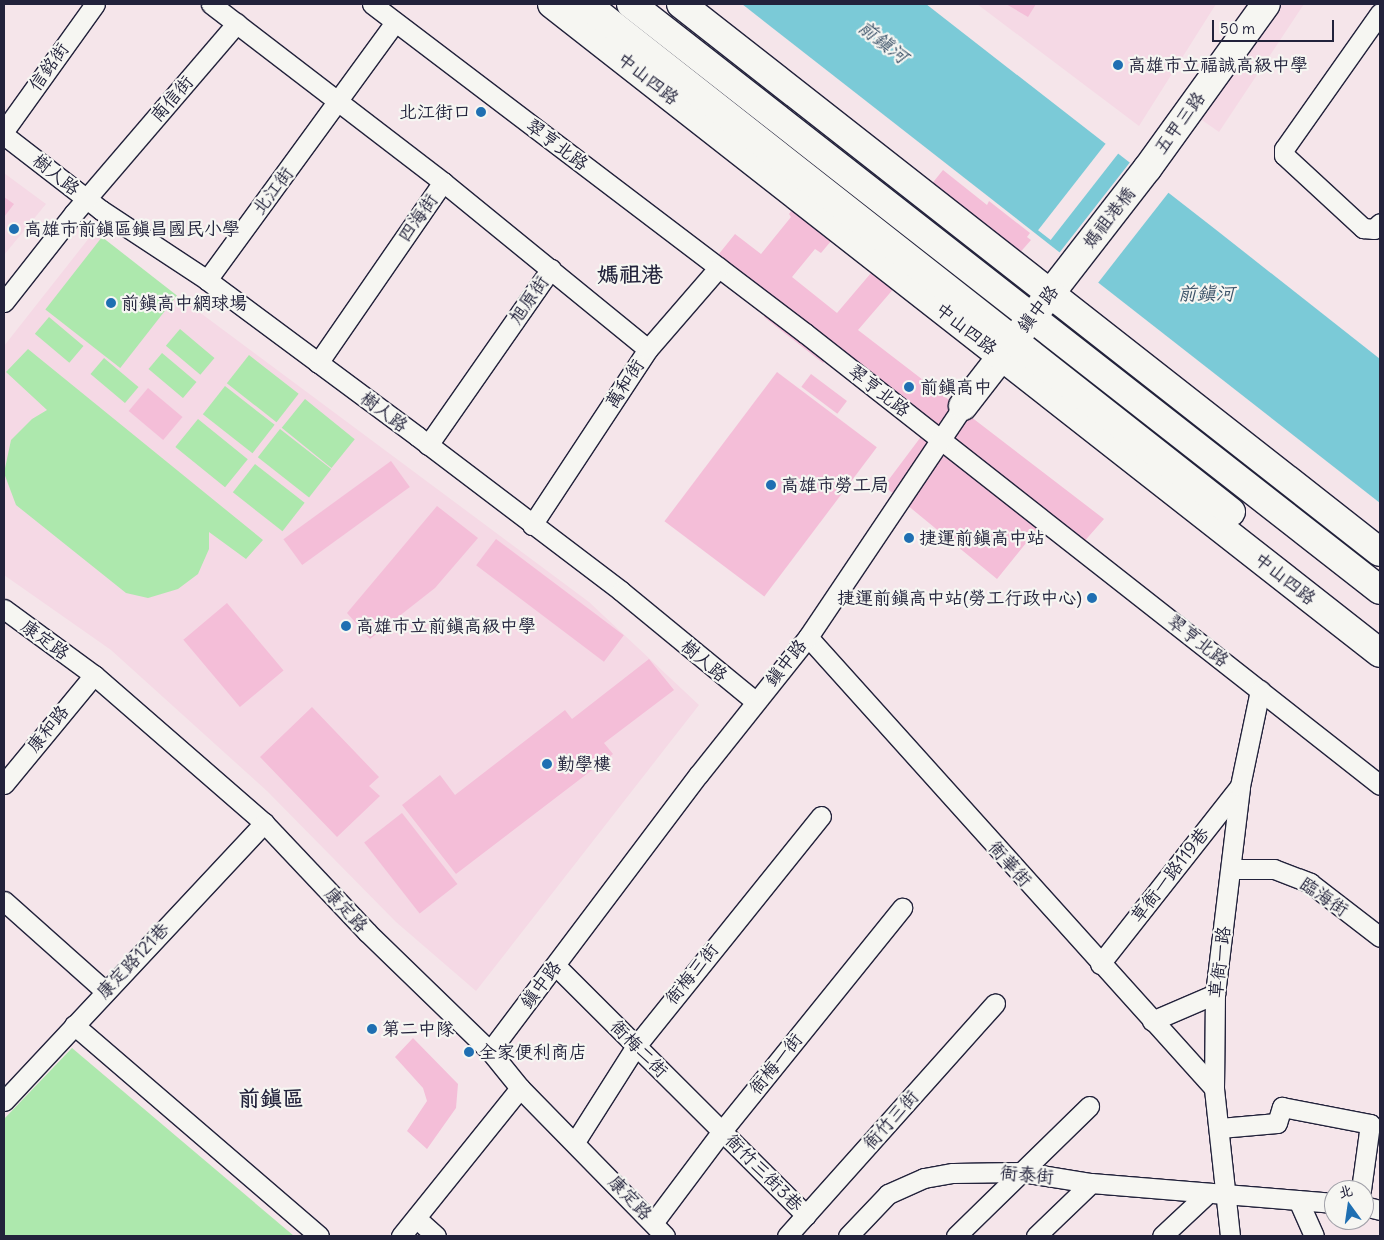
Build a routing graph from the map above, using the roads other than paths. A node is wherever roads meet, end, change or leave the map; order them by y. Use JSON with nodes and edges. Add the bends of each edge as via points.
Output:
{"nodes":[{"id":1,"x":95,"y":4,"type":"edge"},
{"id":2,"x":211,"y":4,"type":"edge"},
{"id":3,"x":372,"y":4,"type":"edge"},
{"id":4,"x":552,"y":4,"type":"edge"},
{"id":5,"x":586,"y":4,"type":"edge"},
{"id":6,"x":631,"y":4,"type":"edge"},
{"id":7,"x":681,"y":4,"type":"edge"},
{"id":8,"x":1266,"y":4,"type":"edge"},
{"id":9,"x":1380,"y":13,"type":"edge"},
{"id":10,"x":395,"y":22,"type":"junction"},
{"id":11,"x":237,"y":23,"type":"junction"},
{"id":12,"x":340,"y":101,"type":"junction"},
{"id":13,"x":4,"y":133,"type":"edge"},
{"id":14,"x":1147,"y":169,"type":"joint"},
{"id":15,"x":443,"y":182,"type":"junction"},
{"id":16,"x":86,"y":199,"type":"junction"},
{"id":17,"x":1379,"y":224,"type":"edge"},
{"id":18,"x":719,"y":267,"type":"junction"},
{"id":19,"x":1071,"y":267,"type":"joint"},
{"id":20,"x":551,"y":269,"type":"junction"},
{"id":21,"x":207,"y":280,"type":"junction"},
{"id":22,"x":1051,"y":292,"type":"junction"},
{"id":23,"x":4,"y":302,"type":"edge"},
{"id":24,"x":1032,"y":316,"type":"junction"},
{"id":25,"x":1008,"y":348,"type":"junction"},
{"id":26,"x":648,"y":349,"type":"junction"},
{"id":27,"x":318,"y":363,"type":"junction"},
{"id":28,"x":963,"y":406,"type":"joint"},
{"id":29,"x":941,"y":440,"type":"junction"},
{"id":30,"x":428,"y":445,"type":"junction"},
{"id":31,"x":532,"y":525,"type":"junction"},
{"id":32,"x":1380,"y":552,"type":"edge"},
{"id":33,"x":1380,"y":590,"type":"edge"},
{"id":34,"x":4,"y":610,"type":"edge"},
{"id":35,"x":1380,"y":631,"type":"edge"},
{"id":36,"x":808,"y":637,"type":"junction"},
{"id":37,"x":1380,"y":654,"type":"edge"},
{"id":38,"x":94,"y":674,"type":"junction"},
{"id":39,"x":1260,"y":690,"type":"junction"},
{"id":40,"x":756,"y":701,"type":"junction"},
{"id":41,"x":4,"y":784,"type":"edge"},
{"id":42,"x":1380,"y":785,"type":"edge"},
{"id":43,"x":1240,"y":786,"type":"junction"},
{"id":44,"x":821,"y":816,"type":"dead end"},
{"id":45,"x":264,"y":823,"type":"junction"},
{"id":46,"x":1232,"y":869,"type":"junction"},
{"id":47,"x":4,"y":901,"type":"edge"},
{"id":48,"x":902,"y":908,"type":"dead end"},
{"id":49,"x":1380,"y":937,"type":"edge"},
{"id":50,"x":1100,"y":964,"type":"junction"},
{"id":51,"x":556,"y":966,"type":"junction"},
{"id":52,"x":105,"y":991,"type":"junction"},
{"id":53,"x":1214,"y":994,"type":"junction"},
{"id":54,"x":995,"y":1003,"type":"dead end"},
{"id":55,"x":1152,"y":1021,"type":"junction"},
{"id":56,"x":74,"y":1025,"type":"junction"},
{"id":57,"x":636,"y":1046,"type":"junction"},
{"id":58,"x":490,"y":1051,"type":"junction"},
{"id":59,"x":520,"y":1088,"type":"junction"},
{"id":60,"x":1214,"y":1088,"type":"junction"},
{"id":61,"x":4,"y":1101,"type":"edge"},
{"id":62,"x":1089,"y":1106,"type":"dead end"},
{"id":63,"x":1220,"y":1128,"type":"junction"},
{"id":64,"x":722,"y":1131,"type":"junction"},
{"id":65,"x":575,"y":1142,"type":"junction"},
{"id":66,"x":1022,"y":1172,"type":"junction"},
{"id":67,"x":1362,"y":1180,"type":"edge"},
{"id":68,"x":1091,"y":1183,"type":"junction"},
{"id":69,"x":1208,"y":1193,"type":"junction"},
{"id":70,"x":1228,"y":1195,"type":"junction"},
{"id":71,"x":1298,"y":1200,"type":"junction"},
{"id":72,"x":1324,"y":1202,"type":"edge"},
{"id":73,"x":806,"y":1214,"type":"junction"},
{"id":74,"x":416,"y":1218,"type":"junction"},
{"id":75,"x":659,"y":1229,"type":"edge"},
{"id":76,"x":320,"y":1236,"type":"edge"},
{"id":77,"x":402,"y":1236,"type":"edge"},
{"id":78,"x":436,"y":1236,"type":"edge"},
{"id":79,"x":787,"y":1236,"type":"edge"},
{"id":80,"x":848,"y":1236,"type":"edge"},
{"id":81,"x":956,"y":1236,"type":"edge"},
{"id":82,"x":1036,"y":1236,"type":"edge"},
{"id":83,"x":1162,"y":1236,"type":"edge"},
{"id":84,"x":1230,"y":1236,"type":"edge"},
{"id":85,"x":1314,"y":1236,"type":"edge"}],
"edges":[{"from":1,"to":13,"type":"street","name":"信銘街"},
{"from":2,"to":11,"type":"street"},
{"from":3,"to":10,"type":"street","name":"翠亨北路"},
{"from":4,"to":25,"type":"main road","name":"中山四路"},
{"from":5,"to":25,"type":"main road","name":"中山四路"},
{"from":6,"to":24,"type":"main road"},
{"from":7,"to":22,"type":"main road"},
{"from":8,"to":14,"type":"main road","name":"五甲三路"},
{"from":9,"to":17,"type":"street","via":[[1284,149],[1284,155],[1363,228],[1374,229]]},
{"from":10,"to":12,"type":"street","name":"北江街"},
{"from":10,"to":18,"type":"street","name":"翠亨北路"},
{"from":11,"to":12,"type":"street"},
{"from":11,"to":16,"type":"street","name":"南信街"},
{"from":12,"to":15,"type":"street","name":"四海街"},
{"from":12,"to":21,"type":"street","name":"北江街"},
{"from":13,"to":16,"type":"street","name":"樹人路"},
{"from":14,"to":19,"type":"main road","name":"媽祖港橋"},
{"from":15,"to":20,"type":"street","name":"旭原街"},
{"from":15,"to":27,"type":"street","name":"四海街"},
{"from":16,"to":21,"type":"street","name":"樹人路"},
{"from":16,"to":23,"type":"street","name":"南信街"},
{"from":18,"to":26,"type":"street"},
{"from":18,"to":29,"type":"street","name":"翠亨北路"},
{"from":19,"to":22,"type":"main road","name":"鎮中路"},
{"from":20,"to":26,"type":"street","name":"萬和街"},
{"from":20,"to":30,"type":"street","name":"旭原街"},
{"from":21,"to":27,"type":"street","name":"樹人路"},
{"from":22,"to":24,"type":"main road","name":"鎮中路"},
{"from":22,"to":32,"type":"main road"},
{"from":24,"to":25,"type":"main road","name":"鎮中路"},
{"from":24,"to":33,"type":"main road"},
{"from":25,"to":28,"type":"main road","name":"鎮中路"},
{"from":25,"to":35,"type":"main road","name":"中山四路"},
{"from":25,"to":37,"type":"main road","name":"中山四路"},
{"from":26,"to":31,"type":"street","name":"萬和街"},
{"from":27,"to":30,"type":"street","name":"樹人路"},
{"from":28,"to":29,"type":"street","name":"鎮中路"},
{"from":29,"to":36,"type":"street","name":"鎮中路"},
{"from":29,"to":39,"type":"street","name":"翠亨北路"},
{"from":30,"to":31,"type":"street","name":"樹人路"},
{"from":31,"to":40,"type":"street","name":"樹人路","via":[[621,591]]},
{"from":34,"to":38,"type":"street","name":"康定路"},
{"from":36,"to":40,"type":"street","name":"鎮中路"},
{"from":36,"to":50,"type":"street","name":"衙華街"},
{"from":38,"to":41,"type":"street","name":"康和路"},
{"from":38,"to":45,"type":"street","name":"康定路"},
{"from":39,"to":42,"type":"street","name":"翠亨北路"},
{"from":39,"to":43,"type":"street","name":"草衙一路"},
{"from":40,"to":51,"type":"street","name":"鎮中路"},
{"from":43,"to":46,"type":"street","name":"草衙一路"},
{"from":43,"to":50,"type":"street","name":"草衙一路119巷"},
{"from":44,"to":57,"type":"street","name":"衙梅三街"},
{"from":45,"to":52,"type":"street","name":"康定路121巷"},
{"from":45,"to":58,"type":"street","name":"康定路","via":[[367,932]]},
{"from":46,"to":49,"type":"street","name":"臨海街","via":[[1274,869],[1310,883]]},
{"from":46,"to":53,"type":"street","name":"草衙一路"},
{"from":47,"to":52,"type":"street"},
{"from":48,"to":64,"type":"street","name":"衙梅一街"},
{"from":50,"to":55,"type":"street","name":"衙華街"},
{"from":51,"to":57,"type":"street","name":"衙梅二街"},
{"from":51,"to":58,"type":"street","name":"鎮中路"},
{"from":52,"to":56,"type":"street","name":"康定路121巷"},
{"from":53,"to":55,"type":"street"},
{"from":53,"to":60,"type":"street","name":"草衙一路"},
{"from":54,"to":73,"type":"street","name":"衙竹三街"},
{"from":55,"to":60,"type":"street","name":"衙華街"},
{"from":56,"to":61,"type":"street","name":"康定路121巷"},
{"from":56,"to":76,"type":"street"},
{"from":57,"to":64,"type":"street","name":"衙梅二街"},
{"from":57,"to":65,"type":"street","name":"衙梅三街"},
{"from":58,"to":59,"type":"street","name":"康定路"},
{"from":59,"to":65,"type":"street","name":"康定路"},
{"from":59,"to":74,"type":"street"},
{"from":60,"to":63,"type":"street","name":"草衙一路"},
{"from":62,"to":66,"type":"street"},
{"from":63,"to":67,"type":"street","via":[[1277,1123],[1282,1107],[1370,1124]]},
{"from":63,"to":70,"type":"street","name":"草衙一路"},
{"from":64,"to":73,"type":"street","name":"衙竹三街3巷"},
{"from":64,"to":75,"type":"street","name":"衙梅一街"},
{"from":65,"to":75,"type":"street","name":"康定路"},
{"from":66,"to":68,"type":"street","name":"衙泰街"},
{"from":66,"to":80,"type":"street","name":"衙泰街","via":[[924,1178],[888,1194]]},
{"from":66,"to":81,"type":"street"},
{"from":68,"to":69,"type":"street","name":"衙泰街"},
{"from":68,"to":82,"type":"street"},
{"from":69,"to":70,"type":"street","name":"衙泰街"},
{"from":69,"to":83,"type":"street"},
{"from":70,"to":71,"type":"street","name":"衙泰街"},
{"from":70,"to":84,"type":"street","name":"草衙一路"},
{"from":71,"to":72,"type":"street","name":"衙泰街"},
{"from":71,"to":85,"type":"street"},
{"from":73,"to":79,"type":"street","name":"衙竹三街"},
{"from":74,"to":77,"type":"street"},
{"from":74,"to":78,"type":"street"}]}
